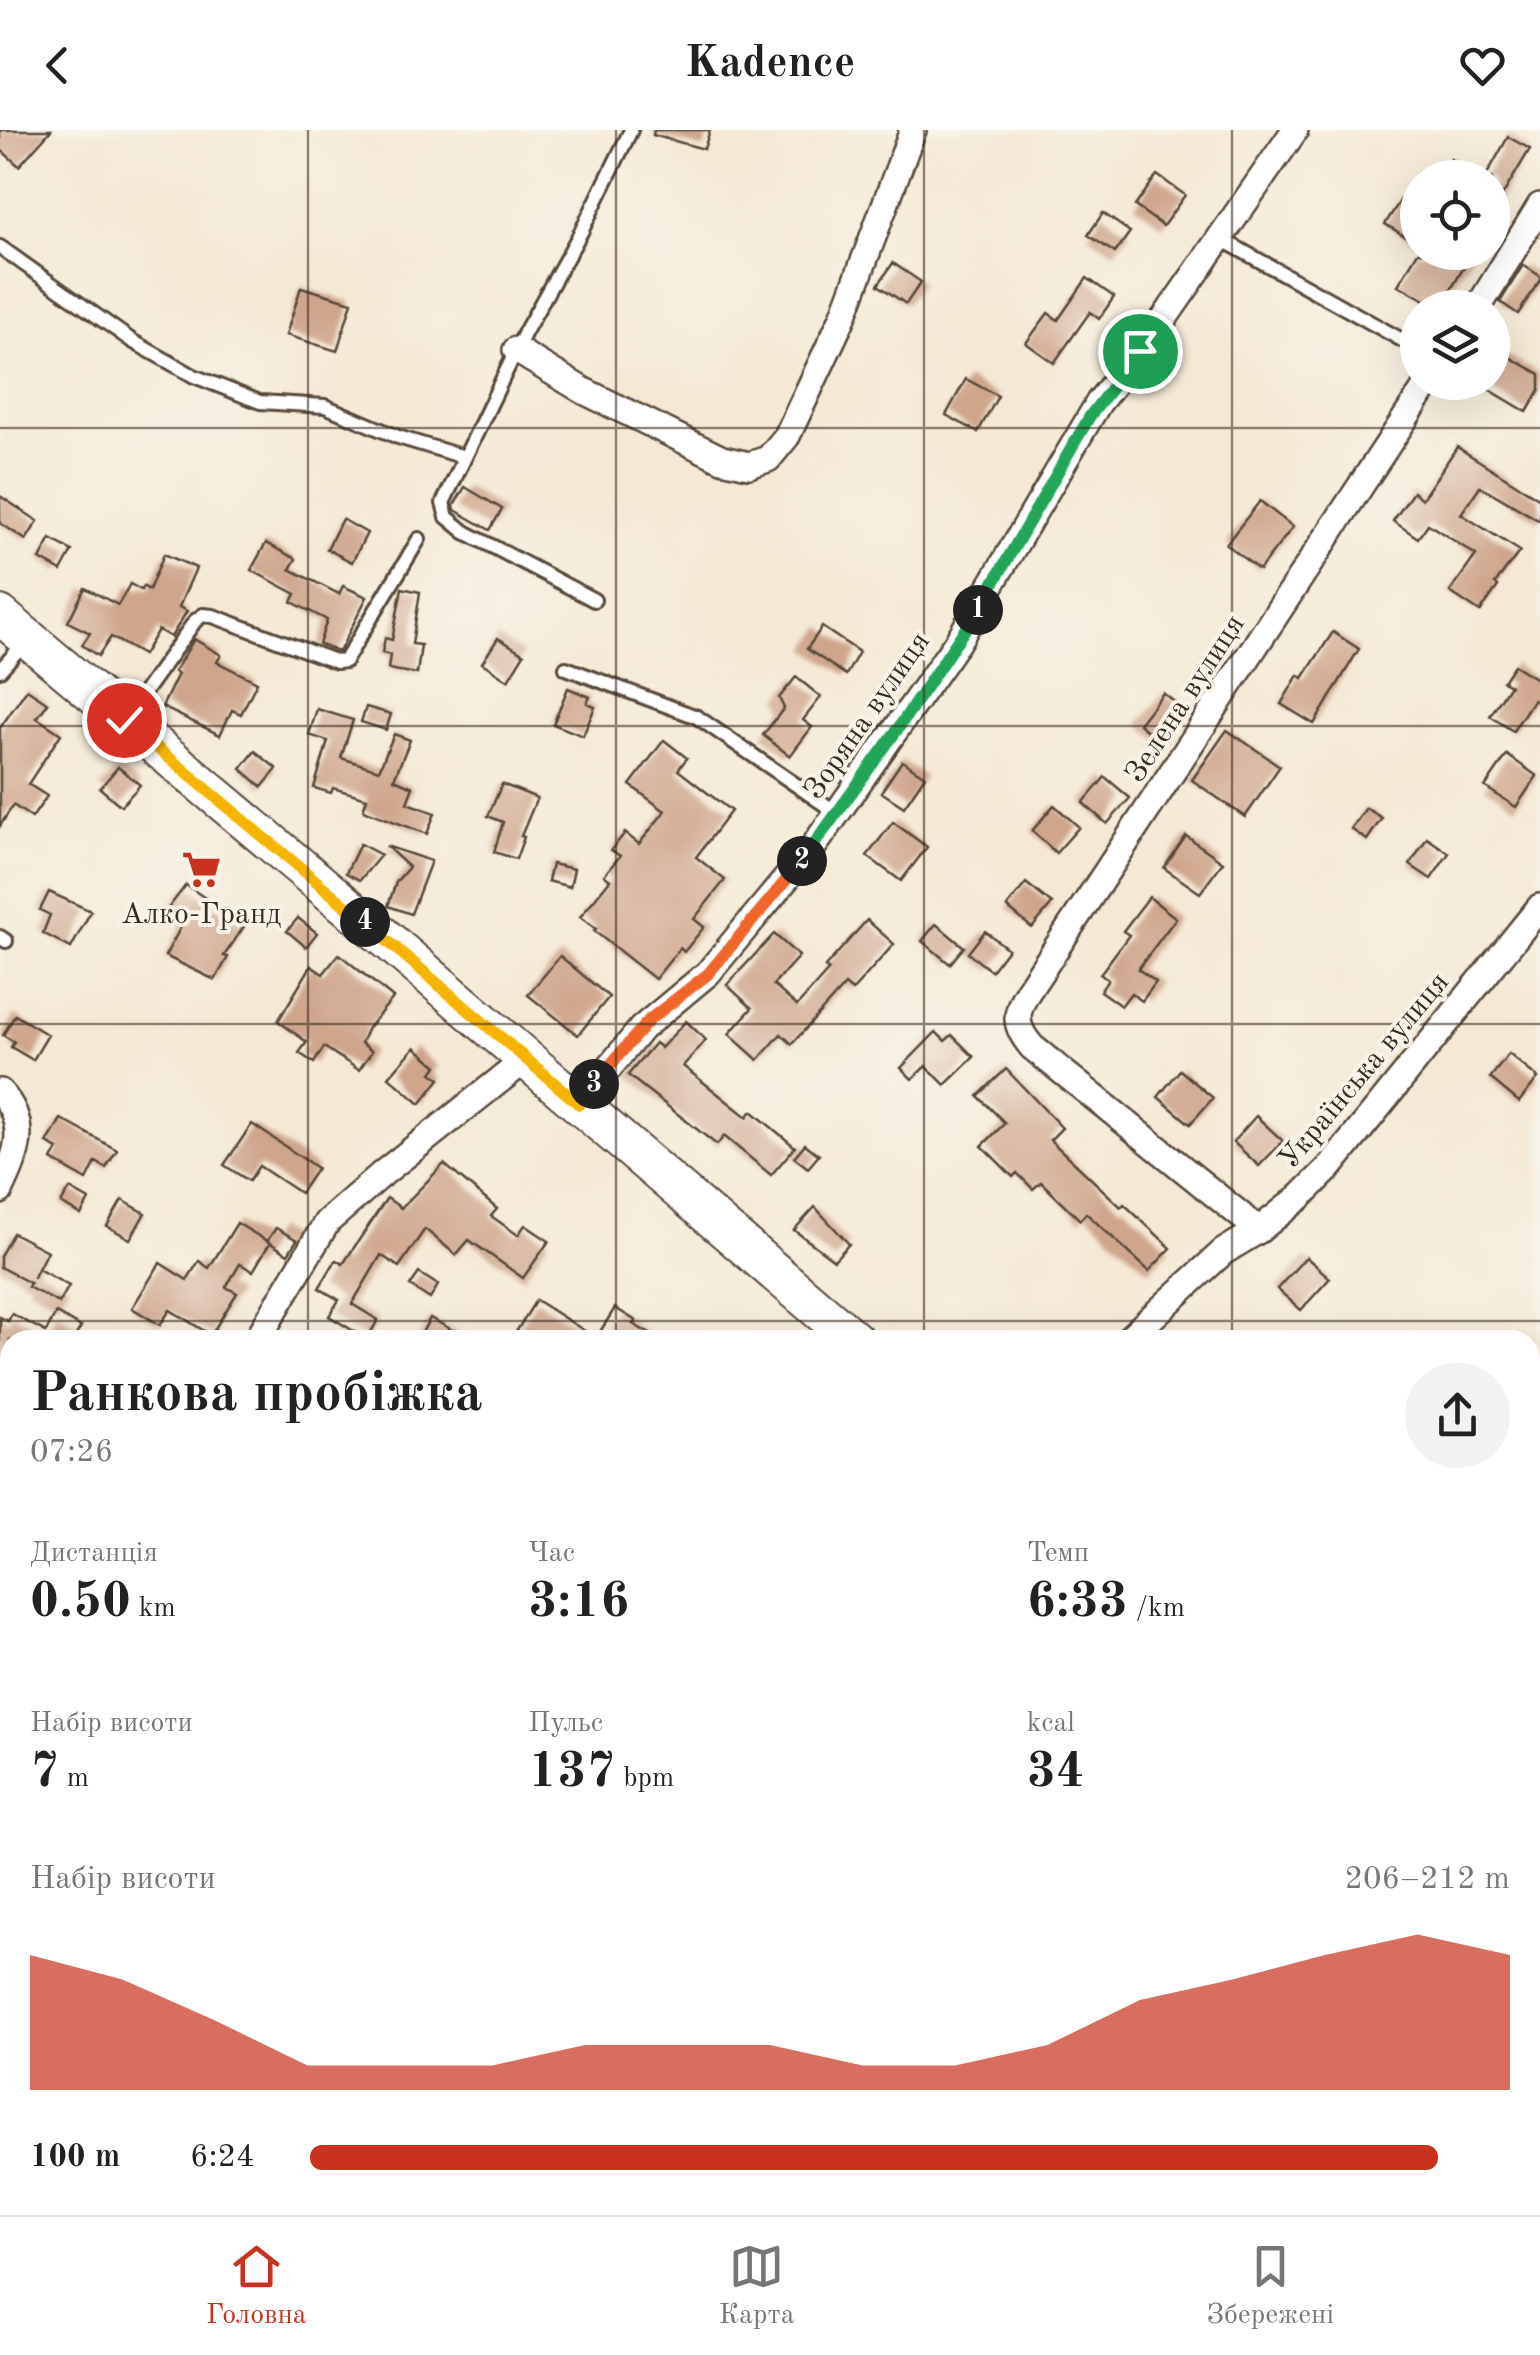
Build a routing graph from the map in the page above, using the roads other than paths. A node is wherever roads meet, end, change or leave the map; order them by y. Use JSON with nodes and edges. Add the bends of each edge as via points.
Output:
{"nodes":[{"id":1,"x":632,"y":130,"type":"edge"},
{"id":2,"x":913,"y":130,"type":"edge"},
{"id":3,"x":1295,"y":130,"type":"edge"},
{"id":4,"x":1540,"y":206,"type":"edge"},
{"id":5,"x":1221,"y":239,"type":"junction"},
{"id":6,"x":0,"y":247,"type":"edge"},
{"id":7,"x":1489,"y":290,"type":"edge"},
{"id":8,"x":1400,"y":339,"type":"edge"},
{"id":9,"x":516,"y":350,"type":"junction"},
{"id":10,"x":1417,"y":400,"type":"edge"},
{"id":11,"x":464,"y":457,"type":"junction"},
{"id":12,"x":420,"y":538,"type":"dead end"},
{"id":13,"x":594,"y":600,"type":"dead end"},
{"id":14,"x":14,"y":627,"type":"edge"},
{"id":15,"x":566,"y":668,"type":"dead end"},
{"id":16,"x":0,"y":670,"type":"edge"},
{"id":17,"x":124,"y":720,"type":"junction"},
{"id":18,"x":838,"y":813,"type":"junction"},
{"id":19,"x":1540,"y":907,"type":"edge"},
{"id":20,"x":526,"y":1060,"type":"junction"},
{"id":21,"x":0,"y":1092,"type":"edge"},
{"id":22,"x":579,"y":1104,"type":"junction"},
{"id":23,"x":0,"y":1191,"type":"edge"},
{"id":24,"x":1259,"y":1230,"type":"junction"},
{"id":25,"x":263,"y":1330,"type":"edge"},
{"id":26,"x":842,"y":1330,"type":"edge"},
{"id":27,"x":1138,"y":1330,"type":"edge"}],
"edges":[{"from":1,"to":9,"type":"lane"},
{"from":2,"to":9,"type":"street","via":[[842,317],[787,436],[768,460],[722,460],[584,392]]},
{"from":3,"to":5,"type":"street","name":"Зоряна вулиця"},
{"from":4,"to":7,"type":"street"},
{"from":5,"to":8,"type":"lane"},
{"from":5,"to":18,"type":"street","name":"Зоряна вулиця","via":[[1099,402],[977,611]]},
{"from":6,"to":11,"type":"lane","via":[[132,341],[194,376],[260,402],[325,406]]},
{"from":9,"to":11,"type":"lane"},
{"from":10,"to":24,"type":"street","name":"Зелена вулиця","via":[[1021,1002],[1017,1024],[1036,1050]]},
{"from":11,"to":13,"type":"lane","via":[[444,498],[451,521]]},
{"from":12,"to":17,"type":"lane","via":[[346,661],[203,616]]},
{"from":14,"to":16,"type":"lane"},
{"from":14,"to":17,"type":"main road"},
{"from":15,"to":18,"type":"lane","via":[[697,716]]},
{"from":17,"to":20,"type":"main road"},
{"from":18,"to":22,"type":"street","name":"Зоряна вулиця","via":[[708,974],[642,1028]]},
{"from":19,"to":24,"type":"street","name":"Українська вулиця","via":[[1330,1167]]},
{"from":20,"to":22,"type":"main road"},
{"from":20,"to":25,"type":"street","via":[[328,1222]]},
{"from":21,"to":23,"type":"street","via":[[20,1132]]},
{"from":22,"to":26,"type":"main road"},
{"from":24,"to":27,"type":"street","name":"Українська вулиця","via":[[1223,1252]]}]}
